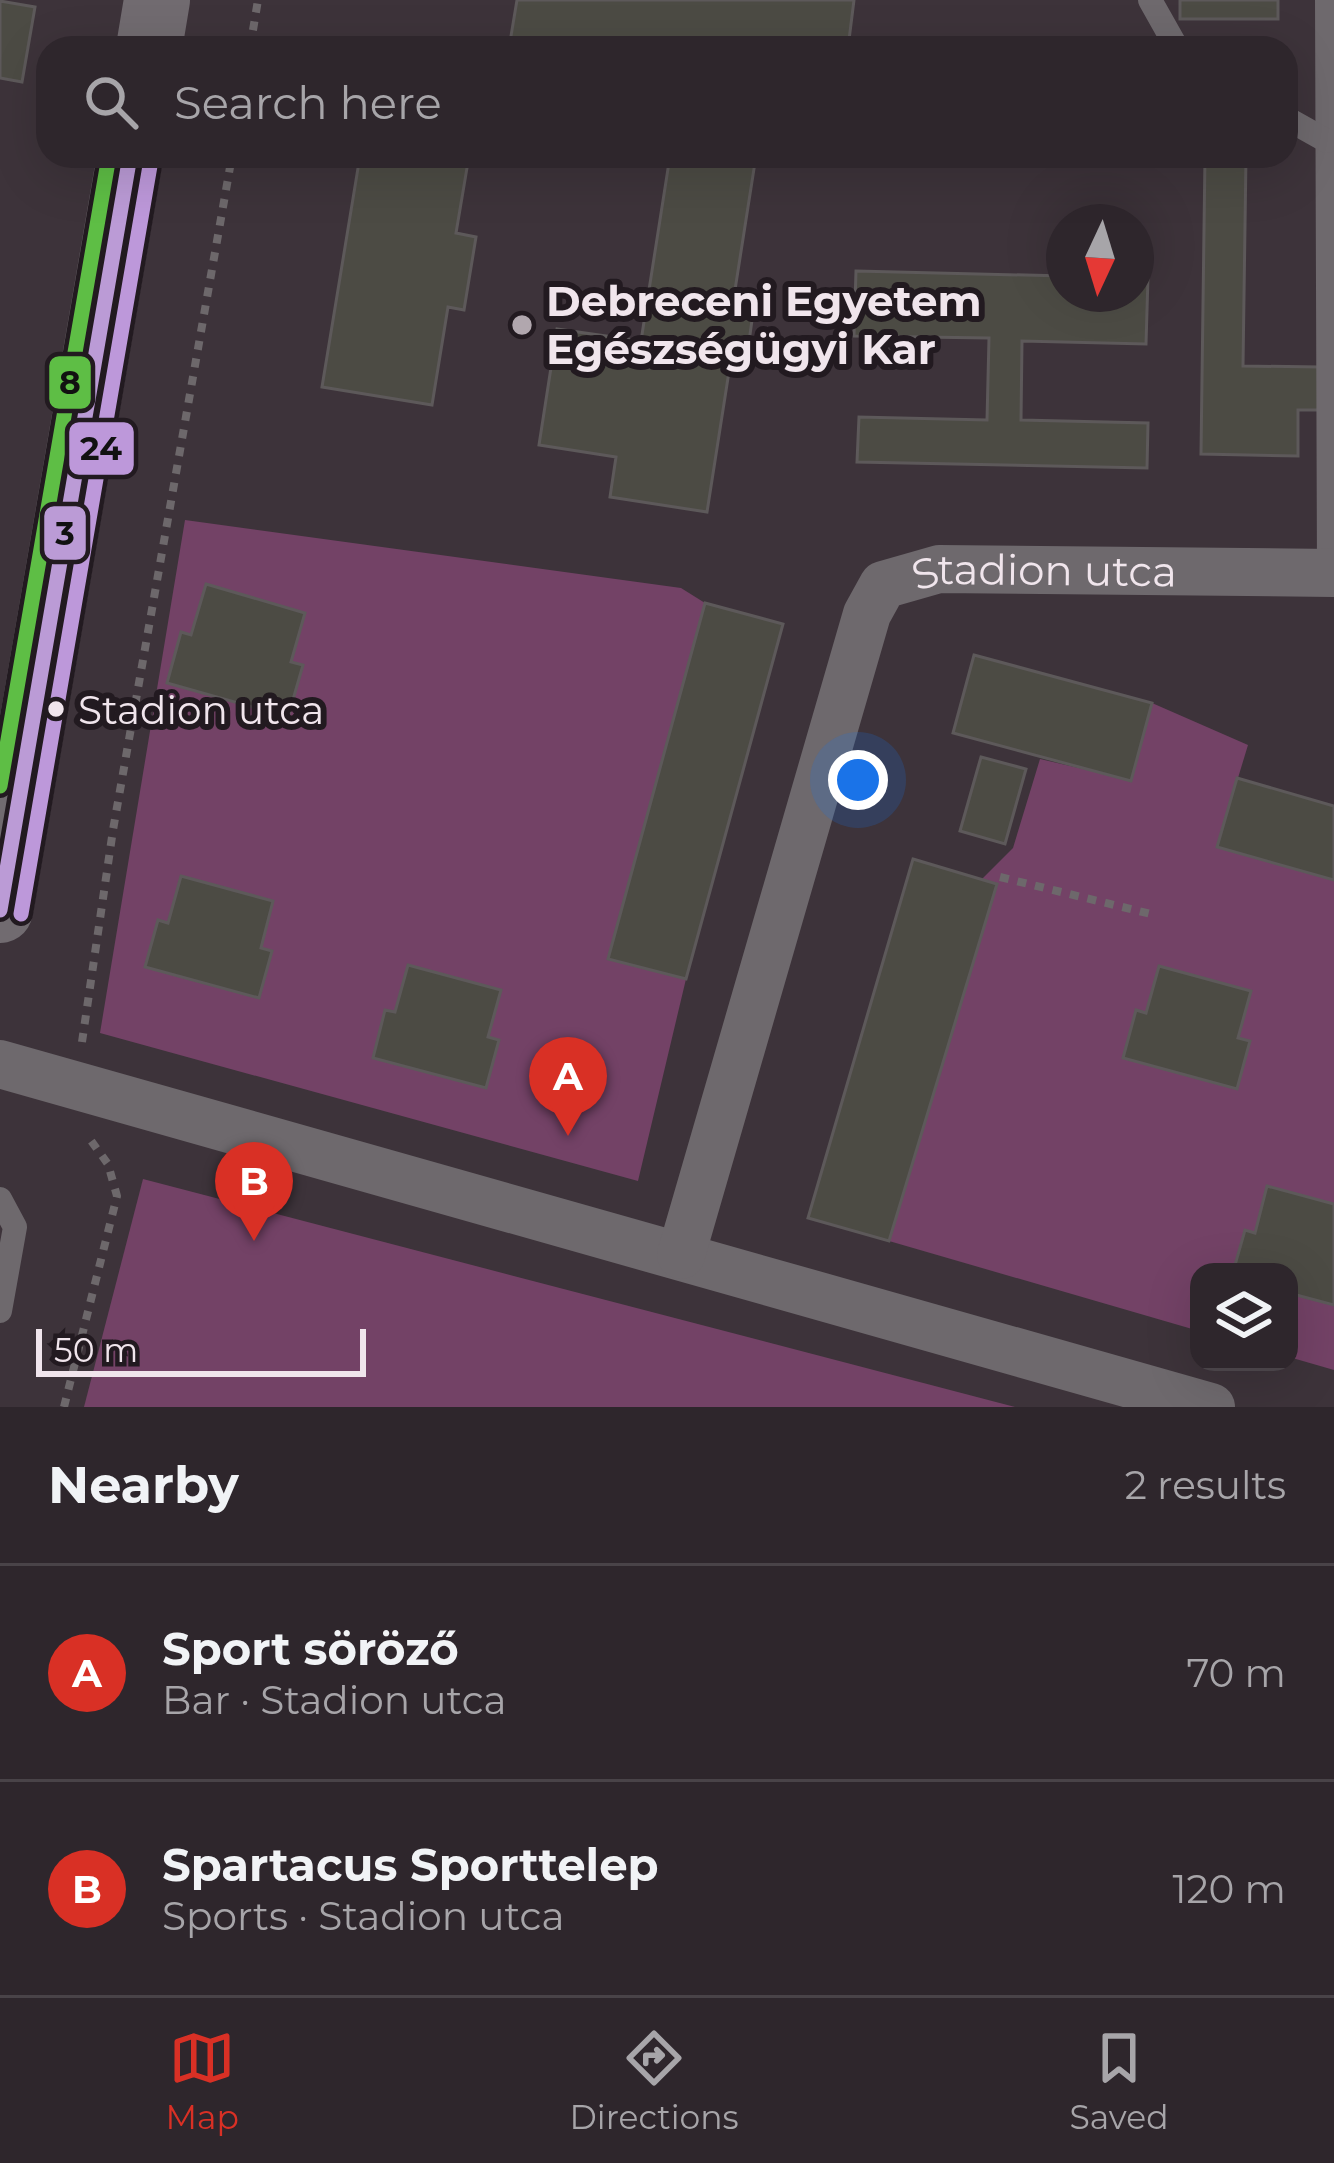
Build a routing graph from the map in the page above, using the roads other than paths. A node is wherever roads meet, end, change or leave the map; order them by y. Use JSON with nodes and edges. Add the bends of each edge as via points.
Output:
{"nodes":[{"id":1,"x":157,"y":0,"type":"edge"},
{"id":2,"x":1150,"y":0,"type":"edge"},
{"id":3,"x":1327,"y":0,"type":"edge"},
{"id":4,"x":150,"y":36,"type":"edge"},
{"id":5,"x":1170,"y":36,"type":"edge"},
{"id":6,"x":1298,"y":125,"type":"edge"},
{"id":7,"x":1327,"y":142,"type":"junction"},
{"id":8,"x":128,"y":168,"type":"edge"},
{"id":9,"x":1332,"y":573,"type":"edge"},
{"id":10,"x":0,"y":910,"type":"edge"},
{"id":11,"x":0,"y":1064,"type":"edge"},
{"id":12,"x":0,"y":1199,"type":"edge"},
{"id":13,"x":681,"y":1255,"type":"junction"},
{"id":14,"x":0,"y":1311,"type":"edge"},
{"id":15,"x":1211,"y":1407,"type":"edge"}],
"edges":[{"from":1,"to":4,"type":"main road"},
{"from":2,"to":5,"type":"lane"},
{"from":3,"to":7,"type":"lane"},
{"from":6,"to":7,"type":"lane"},
{"from":7,"to":9,"type":"lane"},
{"from":8,"to":10,"type":"main road"},
{"from":9,"to":13,"type":"street","name":"Stadion utca","via":[[939,568],[883,585],[867,614]]},
{"from":11,"to":13,"type":"street"},
{"from":12,"to":14,"type":"lane","via":[[15,1227]]},
{"from":13,"to":15,"type":"street"}]}
